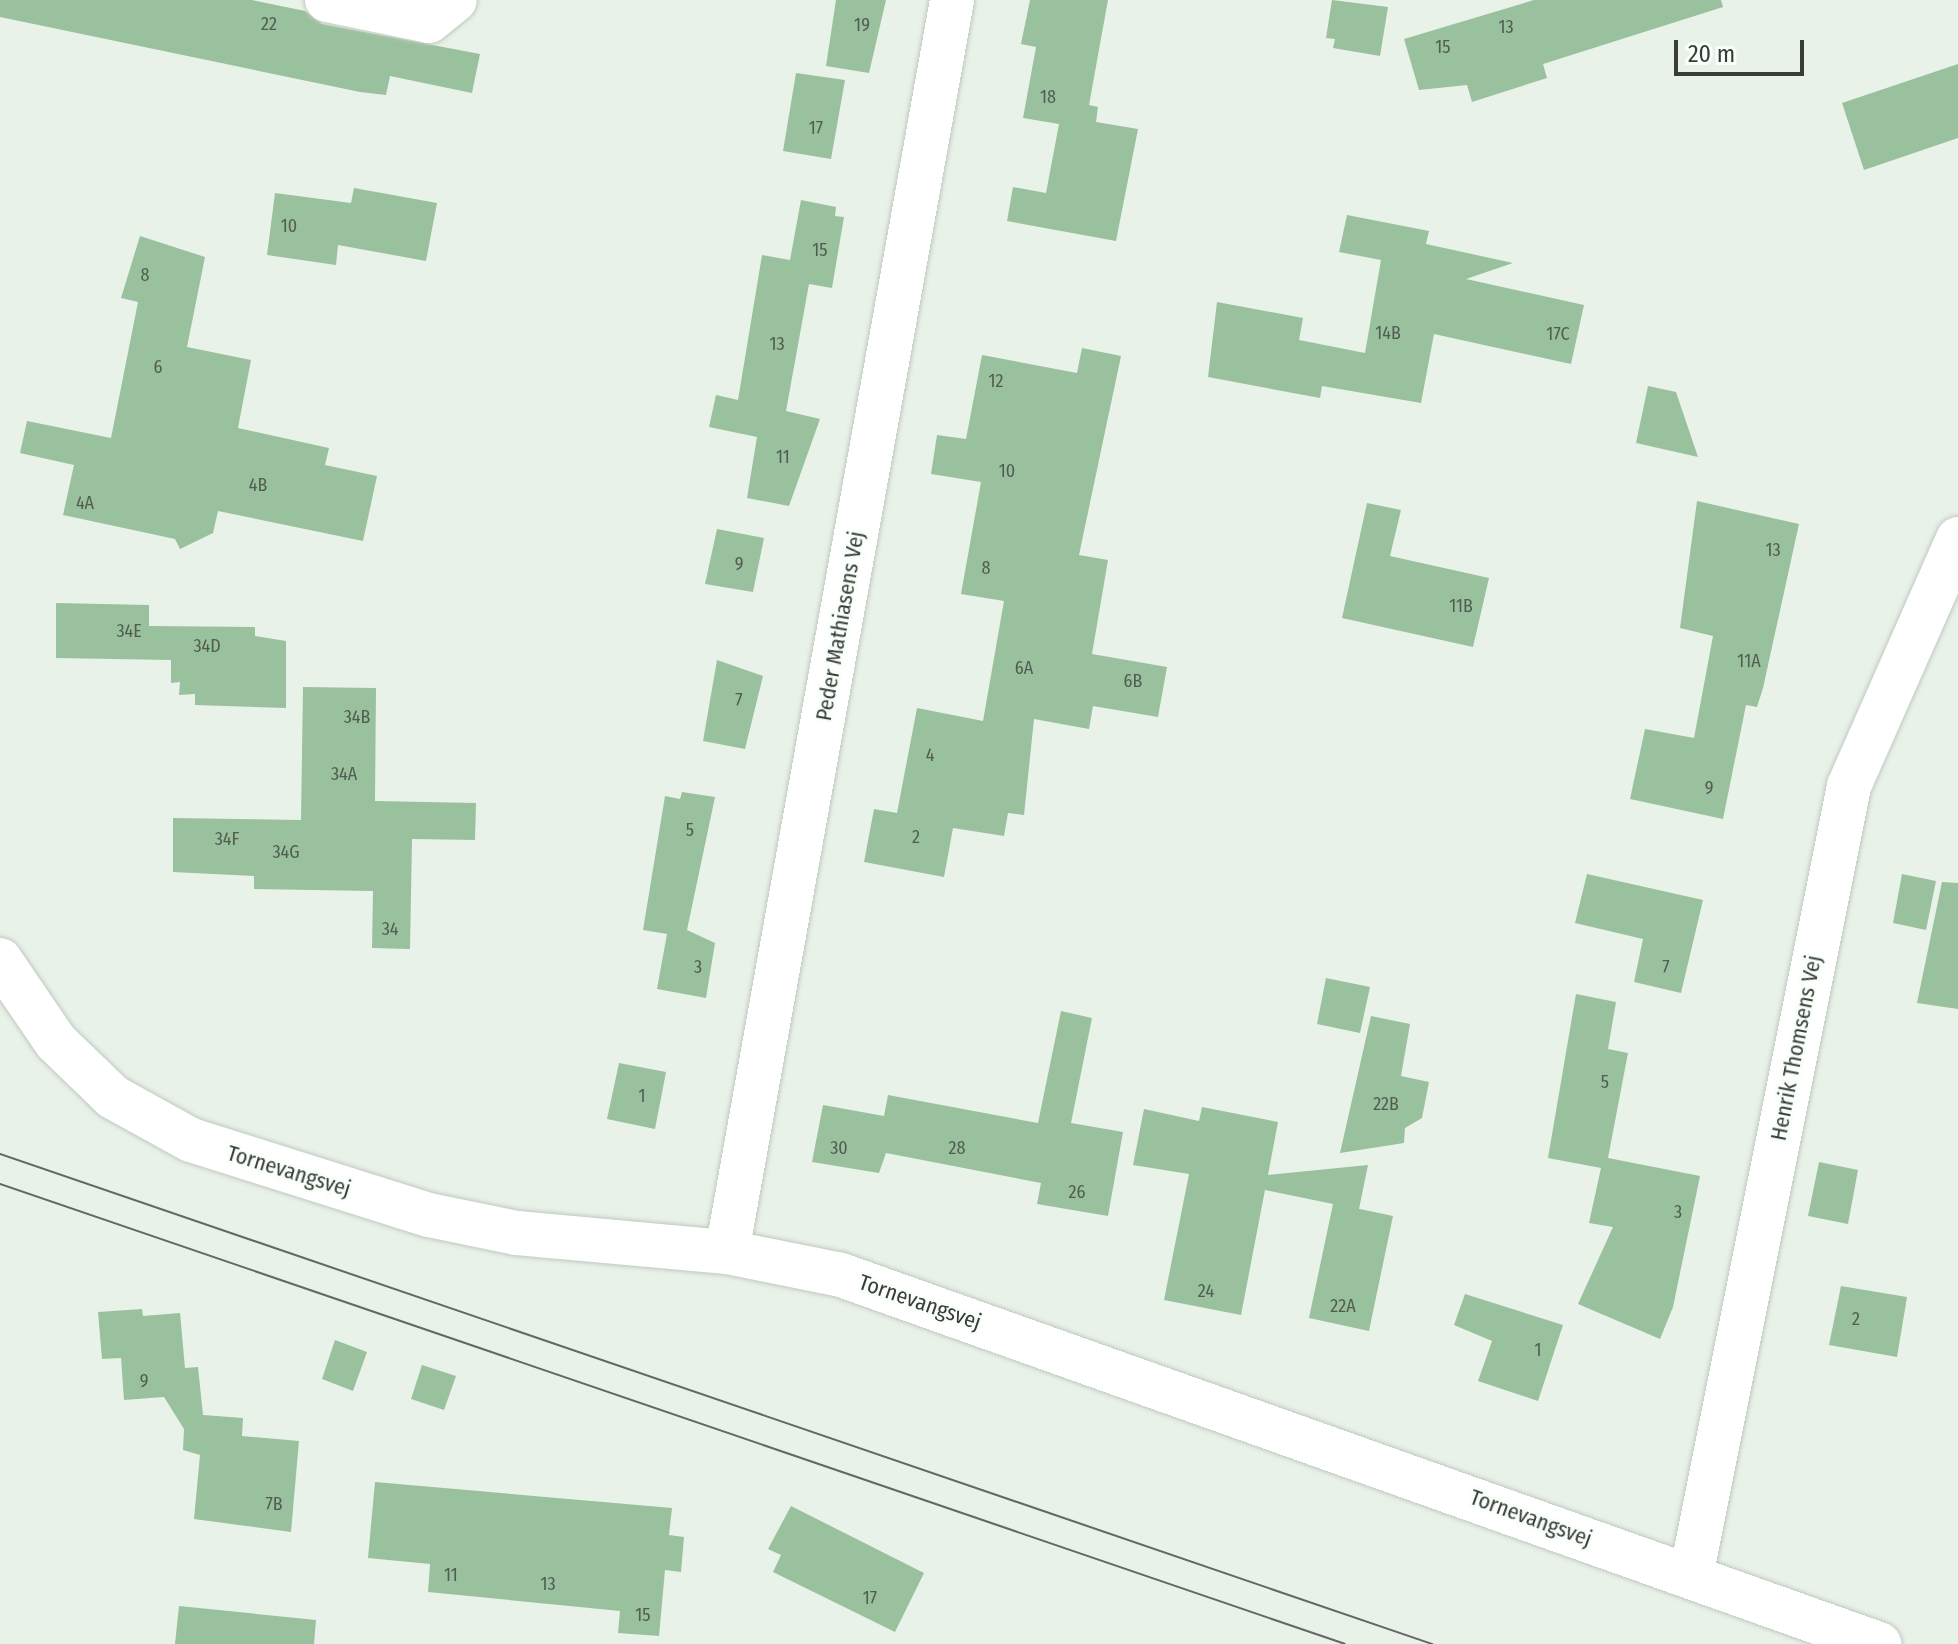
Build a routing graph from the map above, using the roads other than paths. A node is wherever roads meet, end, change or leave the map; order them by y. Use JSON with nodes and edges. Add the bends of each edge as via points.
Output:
{"nodes":[{"id":1,"x":327,"y":0,"type":"edge"},
{"id":2,"x":455,"y":0,"type":"edge"},
{"id":3,"x":952,"y":0,"type":"edge"},
{"id":4,"x":1958,"y":539,"type":"edge"},
{"id":5,"x":0,"y":960,"type":"edge"},
{"id":6,"x":727,"y":1252,"type":"junction"},
{"id":7,"x":1691,"y":1576,"type":"junction"},
{"id":8,"x":1879,"y":1644,"type":"edge"}],
"edges":[{"from":1,"to":2,"type":"street","via":[[429,21]]},
{"from":3,"to":6,"type":"street","name":"Peder Mathiasens Vej"},
{"from":4,"to":7,"type":"street","name":"Henrik Thomsens Vej","via":[[1849,786]]},
{"from":5,"to":6,"type":"street","name":"Tornevangsvej","via":[[56,1042],[113,1097],[191,1140],[458,1221]]},
{"from":6,"to":7,"type":"street","name":"Tornevangsvej","via":[[841,1275]]},
{"from":7,"to":8,"type":"street","name":"Tornevangsvej"}]}
